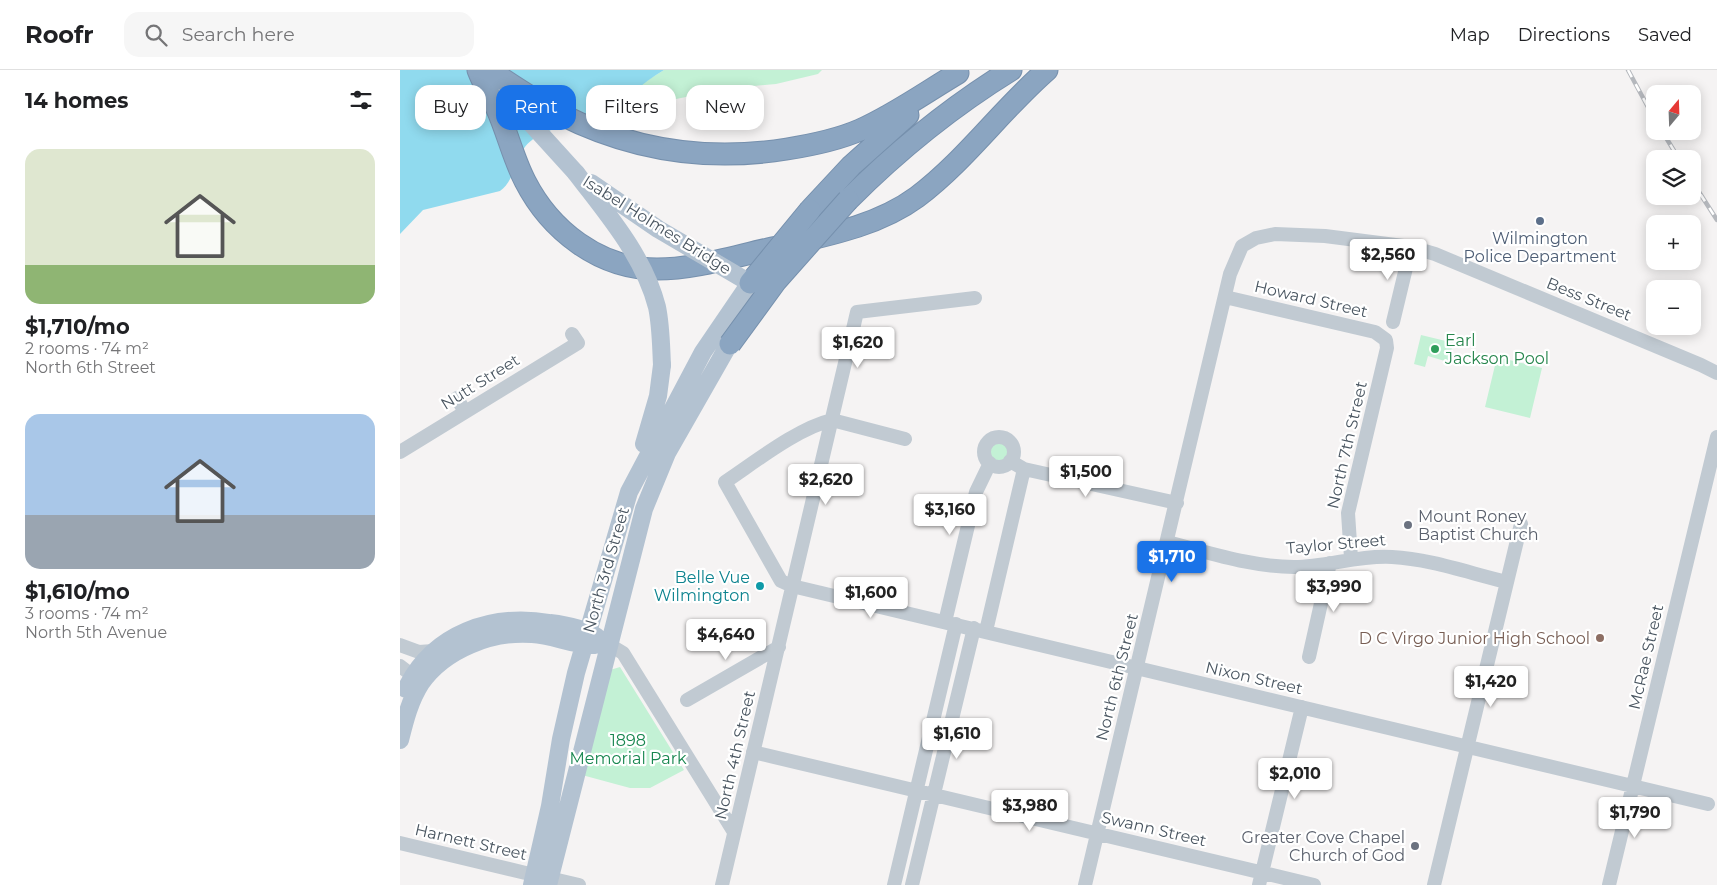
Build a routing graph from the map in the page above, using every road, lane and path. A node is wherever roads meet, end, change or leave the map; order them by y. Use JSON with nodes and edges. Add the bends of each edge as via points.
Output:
{"nodes":[{"id":1,"x":478,"y":70,"type":"edge"},
{"id":2,"x":482,"y":70,"type":"edge"},
{"id":3,"x":489,"y":70,"type":"edge"},
{"id":4,"x":1011,"y":70,"type":"edge"},
{"id":5,"x":1047,"y":70,"type":"edge"},
{"id":6,"x":960,"y":72,"type":"edge"},
{"id":7,"x":576,"y":173,"type":"junction"},
{"id":8,"x":1411,"y":247,"type":"junction"},
{"id":9,"x":1230,"y":274,"type":"joint"},
{"id":10,"x":750,"y":283,"type":"junction"},
{"id":11,"x":1224,"y":297,"type":"junction"},
{"id":12,"x":975,"y":298,"type":"dead end"},
{"id":13,"x":1393,"y":322,"type":"dead end"},
{"id":14,"x":575,"y":338,"type":"dead end"},
{"id":15,"x":1386,"y":340,"type":"joint"},
{"id":16,"x":730,"y":344,"type":"junction"},
{"id":17,"x":1717,"y":373,"type":"edge"},
{"id":18,"x":457,"y":398,"type":"dead end"},
{"id":19,"x":465,"y":412,"type":"junction"},
{"id":20,"x":832,"y":420,"type":"junction"},
{"id":21,"x":906,"y":438,"type":"dead end"},
{"id":22,"x":1717,"y":438,"type":"edge"},
{"id":23,"x":400,"y":452,"type":"edge"},
{"id":24,"x":981,"y":457,"type":"junction"},
{"id":25,"x":1010,"y":461,"type":"junction"},
{"id":26,"x":1024,"y":469,"type":"junction"},
{"id":27,"x":629,"y":492,"type":"junction"},
{"id":28,"x":1177,"y":503,"type":"junction"},
{"id":29,"x":1521,"y":524,"type":"dead end"},
{"id":30,"x":1167,"y":542,"type":"junction"},
{"id":31,"x":1351,"y":558,"type":"junction"},
{"id":32,"x":1330,"y":563,"type":"junction"},
{"id":33,"x":1506,"y":582,"type":"junction"},
{"id":34,"x":792,"y":586,"type":"junction"},
{"id":35,"x":951,"y":623,"type":"junction"},
{"id":36,"x":980,"y":630,"type":"junction"},
{"id":37,"x":586,"y":638,"type":"junction"},
{"id":38,"x":608,"y":644,"type":"junction"},
{"id":39,"x":400,"y":645,"type":"edge"},
{"id":40,"x":778,"y":647,"type":"junction"},
{"id":41,"x":434,"y":651,"type":"junction"},
{"id":42,"x":1309,"y":657,"type":"dead end"},
{"id":43,"x":1137,"y":668,"type":"junction"},
{"id":44,"x":411,"y":675,"type":"edge"},
{"id":45,"x":687,"y":700,"type":"dead end"},
{"id":46,"x":400,"y":702,"type":"edge"},
{"id":47,"x":1302,"y":707,"type":"junction"},
{"id":48,"x":400,"y":740,"type":"edge"},
{"id":49,"x":1467,"y":747,"type":"junction"},
{"id":50,"x":753,"y":752,"type":"junction"},
{"id":51,"x":1633,"y":786,"type":"junction"},
{"id":52,"x":916,"y":790,"type":"junction"},
{"id":53,"x":934,"y":795,"type":"junction"},
{"id":54,"x":1708,"y":804,"type":"dead end"},
{"id":55,"x":734,"y":832,"type":"junction"},
{"id":56,"x":1098,"y":834,"type":"junction"},
{"id":57,"x":400,"y":843,"type":"edge"},
{"id":58,"x":1261,"y":879,"type":"edge"},
{"id":59,"x":541,"y":881,"type":"edge"},
{"id":60,"x":579,"y":885,"type":"edge"},
{"id":61,"x":722,"y":885,"type":"edge"},
{"id":62,"x":894,"y":885,"type":"edge"},
{"id":63,"x":912,"y":885,"type":"edge"},
{"id":64,"x":1085,"y":885,"type":"edge"},
{"id":65,"x":1314,"y":885,"type":"edge"},
{"id":66,"x":1434,"y":885,"type":"edge"},
{"id":67,"x":1609,"y":885,"type":"edge"}],
"edges":[{"from":1,"to":5,"type":"highway","via":[[524,180],[549,218],[590,251],[616,262],[657,269],[725,259],[876,220],[916,198],[946,174]]},
{"from":2,"to":7,"type":"main road","name":"Isabel Holmes Bridge"},
{"from":3,"to":6,"type":"highway","via":[[562,115],[638,144],[680,153],[724,155],[771,152],[836,138],[874,123]]},
{"from":4,"to":16,"type":"highway","bridge":true,"via":[[968,97],[909,143],[848,200],[776,281]]},
{"from":6,"to":10,"type":"highway","bridge":true,"via":[[851,166]]},
{"from":7,"to":10,"type":"main road","name":"Isabel Holmes Bridge","bridge":true,"via":[[658,229]]},
{"from":7,"to":27,"type":"main road","bridge":true,"via":[[630,248],[647,279],[657,308],[662,365],[658,396]]},
{"from":8,"to":9,"type":"street","name":"Bess Street","via":[[1325,236],[1275,234],[1256,238],[1242,246]]},
{"from":8,"to":13,"type":"street"},
{"from":8,"to":17,"type":"street","name":"Bess Street"},
{"from":9,"to":11,"type":"street","name":"North 6th Street"},
{"from":10,"to":16,"type":"main road","name":"Isabel Holmes Bridge","bridge":true,"via":[[751,295]]},
{"from":10,"to":27,"type":"main road","name":"North 3rd Street","via":[[703,352]]},
{"from":11,"to":15,"type":"street","name":"Howard Street","via":[[1375,332]]},
{"from":11,"to":28,"type":"street","name":"North 6th Street"},
{"from":12,"to":20,"type":"street","name":"North 4th Street","via":[[857,312]]},
{"from":14,"to":19,"type":"street","name":"Nutt Street"},
{"from":15,"to":31,"type":"street","name":"North 7th Street","via":[[1388,348],[1348,513]]},
{"from":16,"to":38,"type":"main road","name":"North 3rd Street","via":[[667,453],[644,509]]},
{"from":18,"to":19,"type":"street"},
{"from":19,"to":23,"type":"street","name":"Nutt Street"},
{"from":20,"to":21,"type":"street"},
{"from":20,"to":34,"type":"street","name":"North 4th Street"},
{"from":20,"to":34,"type":"street","via":[[806,430],[725,482],[781,580]]},
{"from":22,"to":51,"type":"street","name":"McRae Street"},
{"from":24,"to":25,"type":"street","via":[[1000,466]]},
{"from":24,"to":25,"type":"street","via":[[989,440],[1003,437],[1013,447]]},
{"from":24,"to":35,"type":"street"},
{"from":25,"to":26,"type":"street"},
{"from":26,"to":28,"type":"street"},
{"from":26,"to":36,"type":"street"},
{"from":27,"to":37,"type":"main road","name":"North 3rd Street"},
{"from":28,"to":30,"type":"street","name":"North 6th Street"},
{"from":29,"to":33,"type":"street"},
{"from":30,"to":32,"type":"street","name":"Taylor Street","via":[[1264,564],[1296,567]]},
{"from":30,"to":43,"type":"street","name":"North 6th Street"},
{"from":31,"to":32,"type":"street","name":"Taylor Street"},
{"from":31,"to":33,"type":"street","name":"Taylor Street","via":[[1404,558]]},
{"from":32,"to":42,"type":"street"},
{"from":33,"to":49,"type":"street"},
{"from":34,"to":35,"type":"street","name":"Nixon Street"},
{"from":34,"to":40,"type":"street","name":"North 4th Street"},
{"from":35,"to":36,"type":"street","name":"Nixon Street"},
{"from":35,"to":52,"type":"street"},
{"from":36,"to":43,"type":"street","name":"Nixon Street"},
{"from":36,"to":53,"type":"street"},
{"from":37,"to":38,"type":"main road"},
{"from":37,"to":41,"type":"main road","via":[[543,621],[509,620],[476,627]]},
{"from":37,"to":44,"type":"main road","via":[[533,634],[496,636],[477,641],[436,667]]},
{"from":37,"to":59,"type":"main road","name":"North 3rd Street","via":[[561,739]]},
{"from":38,"to":55,"type":"street","via":[[623,653]]},
{"from":38,"to":59,"type":"main road","name":"North 3rd Street"},
{"from":39,"to":41,"type":"street","via":[[419,652]]},
{"from":40,"to":45,"type":"street"},
{"from":40,"to":50,"type":"street","name":"North 4th Street"},
{"from":41,"to":44,"type":"main road"},
{"from":43,"to":47,"type":"street","name":"Nixon Street"},
{"from":43,"to":56,"type":"street","name":"North 6th Street"},
{"from":44,"to":46,"type":"main road"},
{"from":44,"to":48,"type":"main road","via":[[411,702]]},
{"from":47,"to":49,"type":"street","name":"Nixon Street"},
{"from":47,"to":58,"type":"street"},
{"from":49,"to":51,"type":"street","name":"Nixon Street"},
{"from":49,"to":66,"type":"street"},
{"from":50,"to":52,"type":"street","name":"Swann Street"},
{"from":50,"to":55,"type":"street","name":"North 4th Street"},
{"from":51,"to":54,"type":"street","name":"Nixon Street"},
{"from":51,"to":67,"type":"street","name":"McRae Street"},
{"from":52,"to":53,"type":"street","name":"Swann Street"},
{"from":52,"to":62,"type":"street"},
{"from":53,"to":56,"type":"street","name":"Swann Street"},
{"from":53,"to":63,"type":"street"},
{"from":55,"to":61,"type":"street","name":"North 4th Street"},
{"from":56,"to":58,"type":"street","name":"Swann Street"},
{"from":56,"to":64,"type":"street","name":"North 6th Street"},
{"from":57,"to":59,"type":"street","name":"Harnett Street"},
{"from":58,"to":65,"type":"street","name":"Swann Street"},
{"from":59,"to":60,"type":"street","name":"Harnett Street"}]}
